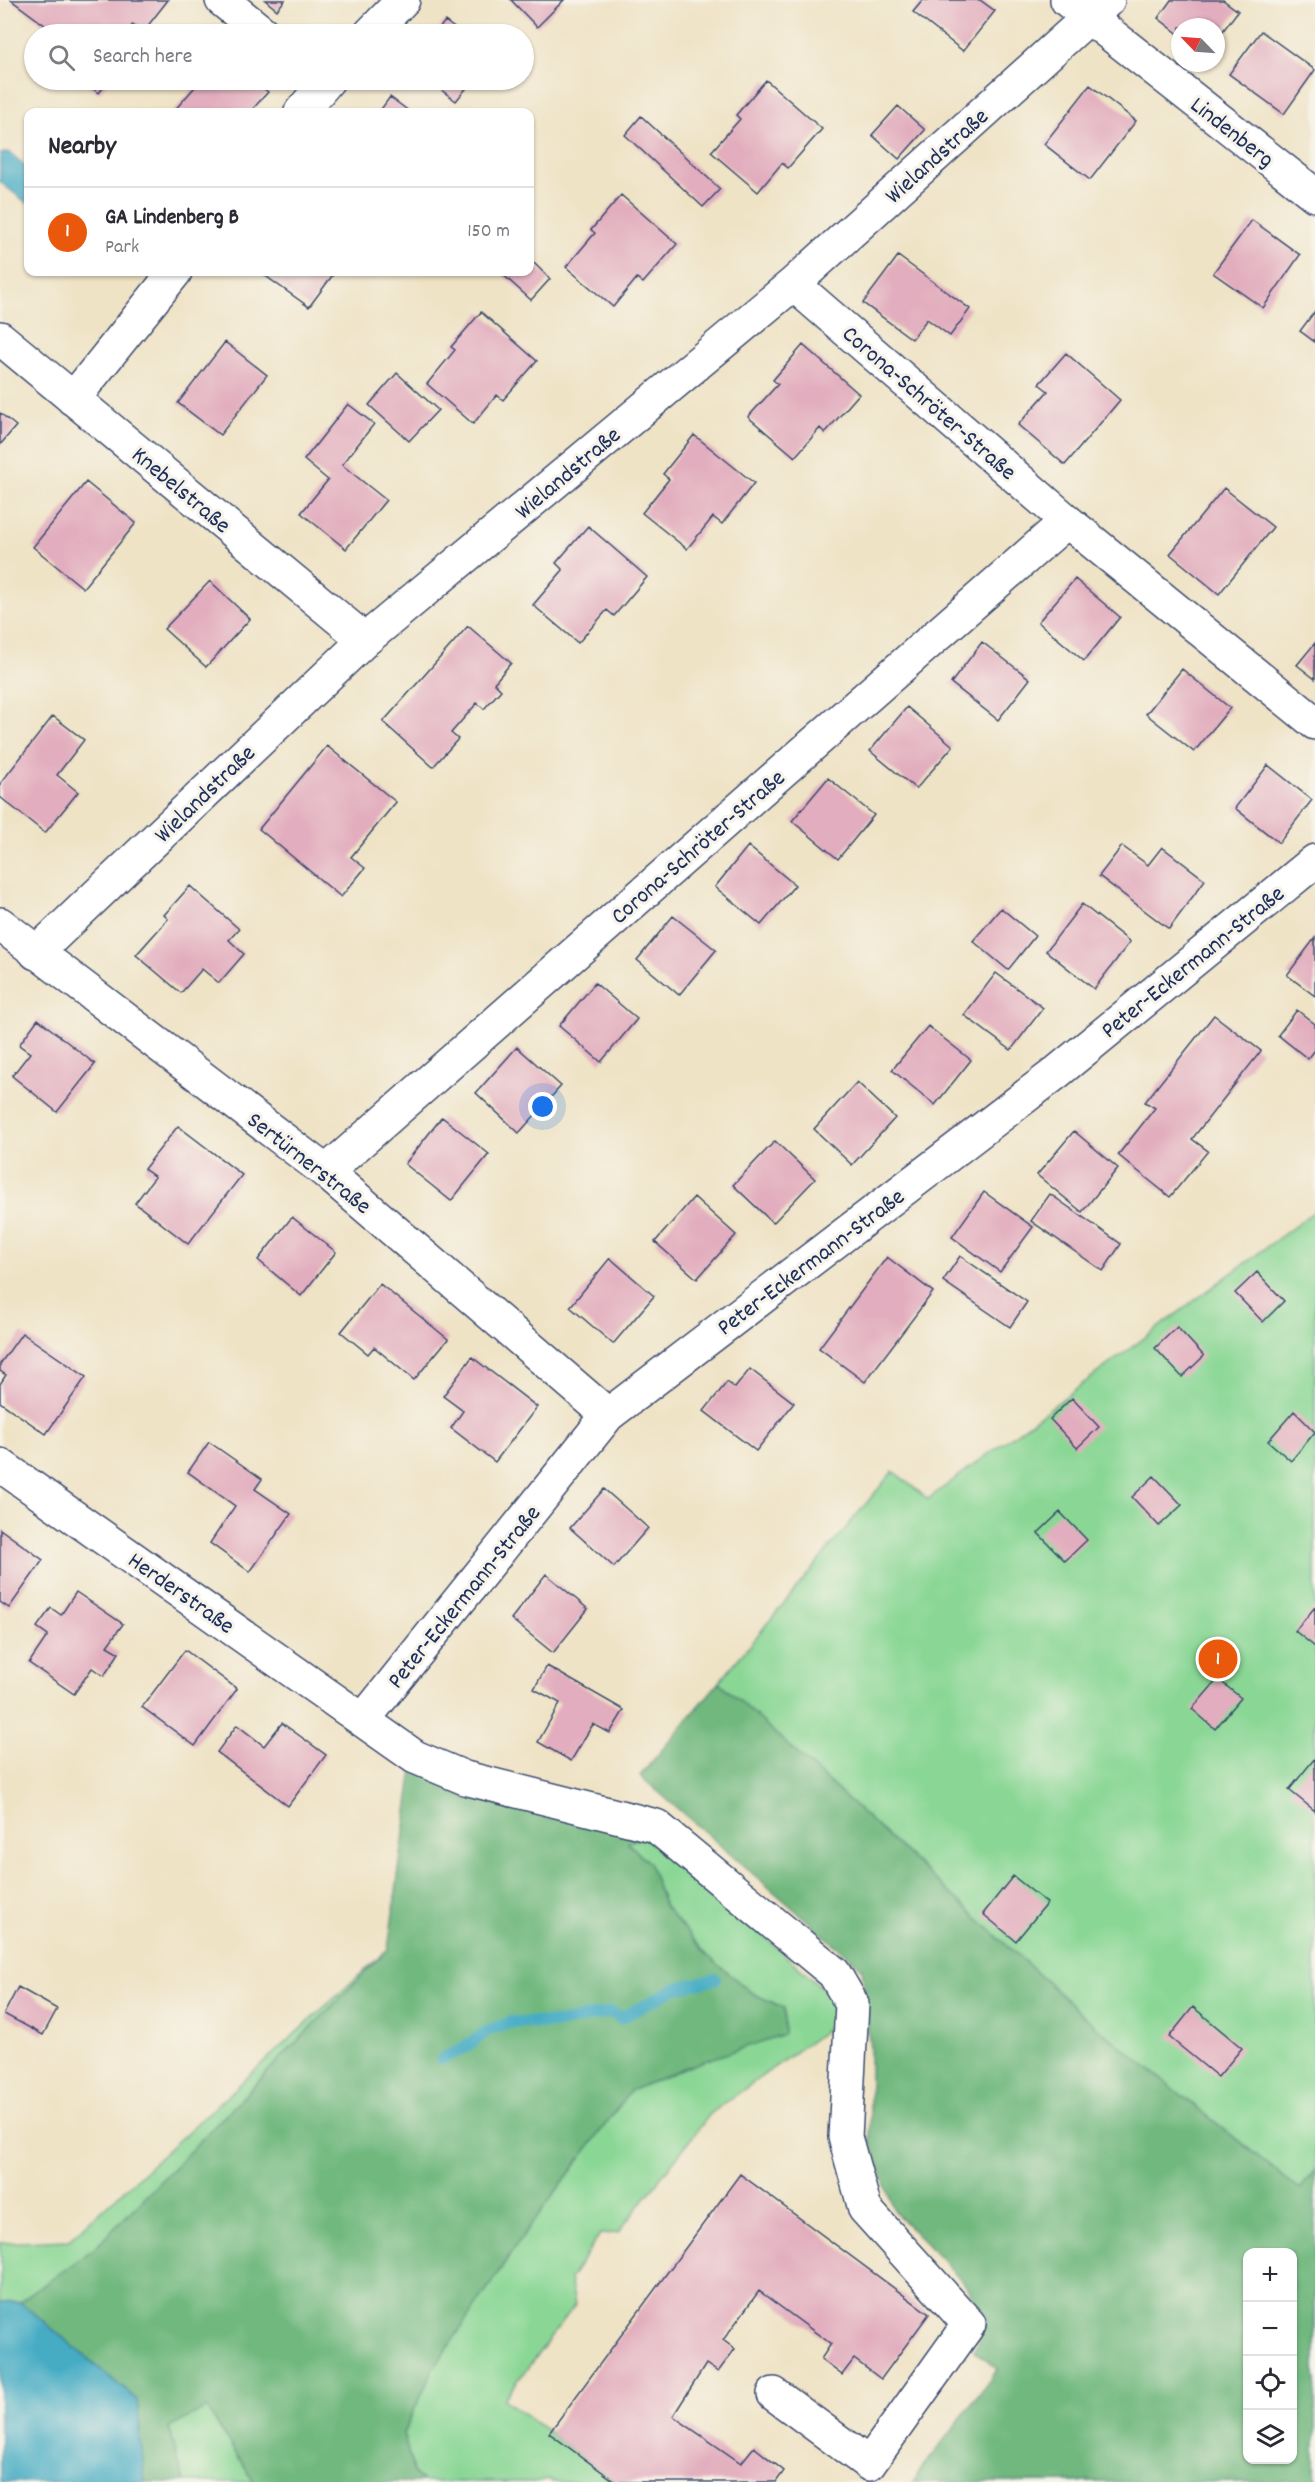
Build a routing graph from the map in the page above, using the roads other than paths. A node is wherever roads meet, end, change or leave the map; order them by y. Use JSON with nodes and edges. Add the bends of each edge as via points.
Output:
{"nodes":[{"id":1,"x":222,"y":0,"type":"edge"},
{"id":2,"x":403,"y":0,"type":"edge"},
{"id":3,"x":1087,"y":6,"type":"edge"},
{"id":4,"x":252,"y":24,"type":"edge"},
{"id":5,"x":380,"y":24,"type":"edge"},
{"id":6,"x":317,"y":90,"type":"edge"},
{"id":7,"x":304,"y":108,"type":"edge"},
{"id":8,"x":1315,"y":195,"type":"edge"},
{"id":9,"x":172,"y":276,"type":"edge"},
{"id":10,"x":793,"y":284,"type":"junction"},
{"id":11,"x":0,"y":338,"type":"edge"},
{"id":12,"x":74,"y":399,"type":"junction"},
{"id":13,"x":1067,"y":521,"type":"junction"},
{"id":14,"x":365,"y":640,"type":"junction"},
{"id":15,"x":1315,"y":723,"type":"edge"},
{"id":16,"x":1315,"y":861,"type":"edge"},
{"id":17,"x":0,"y":924,"type":"edge"},
{"id":18,"x":36,"y":953,"type":"junction"},
{"id":19,"x":326,"y":1172,"type":"junction"},
{"id":20,"x":608,"y":1415,"type":"junction"},
{"id":21,"x":0,"y":1465,"type":"edge"},
{"id":22,"x":363,"y":1719,"type":"junction"},
{"id":23,"x":774,"y":2394,"type":"dead end"}],
"edges":[{"from":1,"to":4,"type":"street"},
{"from":2,"to":5,"type":"street"},
{"from":3,"to":8,"type":"street","name":"Lindenberg"},
{"from":3,"to":10,"type":"street","name":"Wielandstraße"},
{"from":6,"to":7,"type":"street"},
{"from":9,"to":12,"type":"street"},
{"from":10,"to":13,"type":"street","name":"Corona-Schröter-Straße"},
{"from":10,"to":14,"type":"street","name":"Wielandstraße"},
{"from":11,"to":12,"type":"street","name":"Knebelstraße"},
{"from":12,"to":14,"type":"street","name":"Knebelstraße"},
{"from":13,"to":15,"type":"street","name":"Corona-Schröter-Straße"},
{"from":13,"to":19,"type":"street","name":"Corona-Schröter-Straße"},
{"from":14,"to":18,"type":"street","name":"Wielandstraße"},
{"from":16,"to":20,"type":"street","name":"Peter-Eckermann-Straße","via":[[1056,1073]]},
{"from":17,"to":18,"type":"street","name":"Sertürnerstraße"},
{"from":18,"to":19,"type":"street","name":"Sertürnerstraße"},
{"from":19,"to":20,"type":"street","name":"Sertürnerstraße"},
{"from":20,"to":22,"type":"street","name":"Peter-Eckermann-Straße"},
{"from":21,"to":22,"type":"street","name":"Herderstraße"},
{"from":22,"to":23,"type":"street","name":"Herderstraße","via":[[415,1757],[465,1778],[656,1826],[834,1973],[852,2004],[845,2137],[865,2209],[969,2324],[869,2464]]}]}
